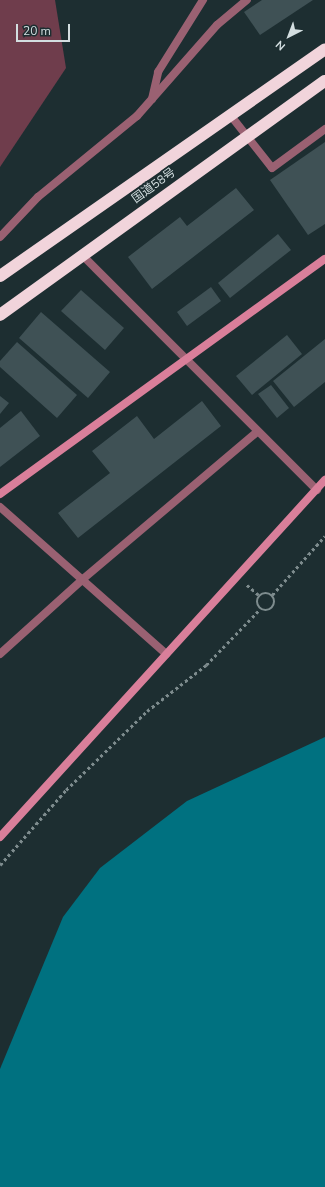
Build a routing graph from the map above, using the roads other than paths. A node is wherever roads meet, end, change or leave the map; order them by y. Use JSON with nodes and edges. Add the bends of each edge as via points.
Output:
{"nodes":[{"id":1,"x":203,"y":0,"type":"edge"},
{"id":2,"x":247,"y":0,"type":"edge"},
{"id":3,"x":325,"y":49,"type":"edge"},
{"id":4,"x":325,"y":81,"type":"edge"},
{"id":5,"x":152,"y":100,"type":"junction"},
{"id":6,"x":231,"y":116,"type":"junction"},
{"id":7,"x":325,"y":128,"type":"edge"},
{"id":8,"x":246,"y":136,"type":"junction"},
{"id":9,"x":0,"y":237,"type":"edge"},
{"id":10,"x":83,"y":256,"type":"junction"},
{"id":11,"x":325,"y":260,"type":"edge"},
{"id":12,"x":0,"y":276,"type":"edge"},
{"id":13,"x":0,"y":315,"type":"edge"},
{"id":14,"x":184,"y":359,"type":"junction"},
{"id":15,"x":256,"y":433,"type":"junction"},
{"id":16,"x":325,"y":480,"type":"edge"},
{"id":17,"x":317,"y":490,"type":"junction"},
{"id":18,"x":0,"y":494,"type":"edge"},
{"id":19,"x":0,"y":507,"type":"edge"},
{"id":20,"x":83,"y":579,"type":"junction"},
{"id":21,"x":0,"y":654,"type":"edge"},
{"id":22,"x":166,"y":654,"type":"junction"},
{"id":23,"x":0,"y":837,"type":"edge"}],
"edges":[{"from":1,"to":5,"type":"street","via":[[158,72]]},
{"from":2,"to":5,"type":"street","via":[[217,25]]},
{"from":3,"to":6,"type":"highway","name":"国道58号"},
{"from":4,"to":8,"type":"highway","name":"国道58号"},
{"from":5,"to":9,"type":"street","via":[[38,197]]},
{"from":6,"to":8,"type":"street"},
{"from":6,"to":12,"type":"highway","name":"国道58号"},
{"from":7,"to":8,"type":"street","via":[[272,168]]},
{"from":8,"to":10,"type":"highway","name":"国道58号"},
{"from":10,"to":13,"type":"highway","name":"国道58号"},
{"from":10,"to":14,"type":"street"},
{"from":11,"to":14,"type":"street"},
{"from":14,"to":15,"type":"street"},
{"from":14,"to":18,"type":"street"},
{"from":15,"to":17,"type":"street"},
{"from":15,"to":20,"type":"street"},
{"from":16,"to":17,"type":"street"},
{"from":17,"to":22,"type":"street"},
{"from":19,"to":20,"type":"street"},
{"from":20,"to":21,"type":"street"},
{"from":20,"to":22,"type":"street"},
{"from":22,"to":23,"type":"street"}]}
